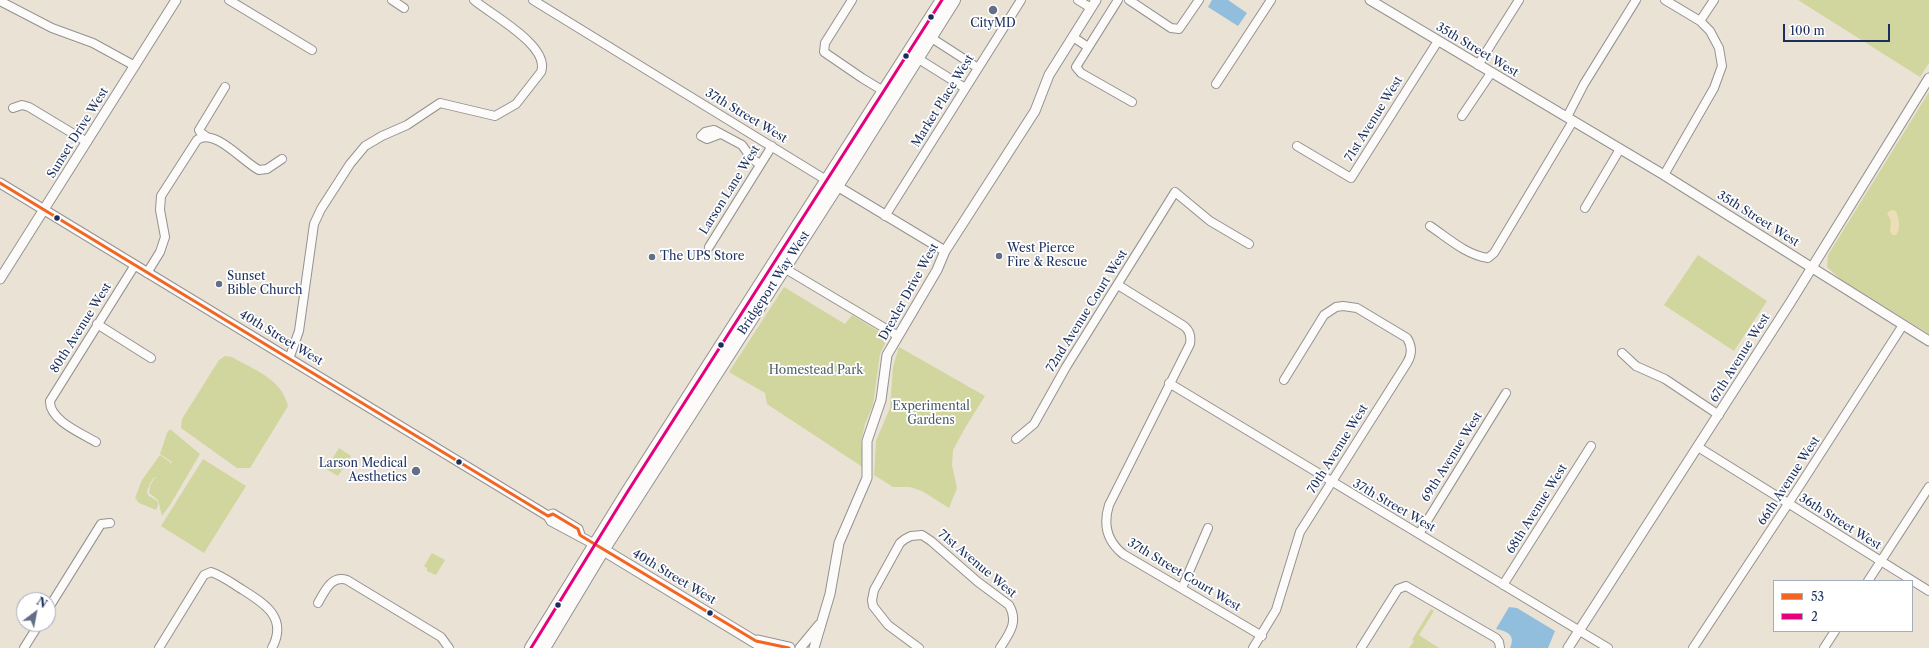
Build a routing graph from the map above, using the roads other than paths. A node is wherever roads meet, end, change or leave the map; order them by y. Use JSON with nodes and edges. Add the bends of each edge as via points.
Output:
{"nodes":[{"id":1,"x":176,"y":0,"type":"edge"},
{"id":2,"x":229,"y":0,"type":"edge"},
{"id":3,"x":392,"y":0,"type":"edge"},
{"id":4,"x":474,"y":0,"type":"edge"},
{"id":5,"x":534,"y":0,"type":"edge"},
{"id":6,"x":852,"y":0,"type":"edge"},
{"id":7,"x":942,"y":0,"type":"edge"},
{"id":8,"x":954,"y":0,"type":"edge"},
{"id":9,"x":1021,"y":0,"type":"edge"},
{"id":10,"x":1078,"y":0,"type":"edge"},
{"id":11,"x":1096,"y":0,"type":"edge"},
{"id":12,"x":1118,"y":0,"type":"edge"},
{"id":13,"x":1129,"y":0,"type":"edge"},
{"id":14,"x":1199,"y":0,"type":"edge"},
{"id":15,"x":1271,"y":0,"type":"edge"},
{"id":16,"x":1519,"y":0,"type":"edge"},
{"id":17,"x":1636,"y":0,"type":"edge"},
{"id":18,"x":1665,"y":0,"type":"edge"},
{"id":19,"x":1714,"y":0,"type":"edge"},
{"id":20,"x":0,"y":1,"type":"edge"},
{"id":21,"x":1374,"y":1,"type":"edge"},
{"id":22,"x":404,"y":8,"type":"dead end"},
{"id":23,"x":1091,"y":8,"type":"junction"},
{"id":24,"x":1700,"y":21,"type":"junction"},
{"id":25,"x":930,"y":37,"type":"junction"},
{"id":26,"x":1072,"y":37,"type":"junction"},
{"id":27,"x":1438,"y":41,"type":"junction"},
{"id":28,"x":1088,"y":47,"type":"junction"},
{"id":29,"x":312,"y":50,"type":"dead end"},
{"id":30,"x":917,"y":58,"type":"junction"},
{"id":31,"x":1478,"y":65,"type":"junction"},
{"id":32,"x":135,"y":66,"type":"junction"},
{"id":33,"x":978,"y":68,"type":"junction"},
{"id":34,"x":1491,"y":73,"type":"junction"},
{"id":35,"x":1929,"y":78,"type":"edge"},
{"id":36,"x":1216,"y":84,"type":"dead end"},
{"id":37,"x":224,"y":87,"type":"dead end"},
{"id":38,"x":965,"y":88,"type":"junction"},
{"id":39,"x":885,"y":92,"type":"junction"},
{"id":40,"x":1132,"y":102,"type":"dead end"},
{"id":41,"x":13,"y":108,"type":"dead end"},
{"id":42,"x":1462,"y":116,"type":"dead end"},
{"id":43,"x":1570,"y":119,"type":"junction"},
{"id":44,"x":720,"y":134,"type":"dead end"},
{"id":45,"x":208,"y":137,"type":"junction"},
{"id":46,"x":87,"y":142,"type":"junction"},
{"id":47,"x":772,"y":146,"type":"junction"},
{"id":48,"x":1297,"y":146,"type":"dead end"},
{"id":49,"x":1620,"y":149,"type":"junction"},
{"id":50,"x":282,"y":159,"type":"dead end"},
{"id":51,"x":760,"y":164,"type":"junction"},
{"id":52,"x":1664,"y":175,"type":"junction"},
{"id":53,"x":832,"y":183,"type":"junction"},
{"id":54,"x":0,"y":184,"type":"edge"},
{"id":55,"x":1584,"y":208,"type":"dead end"},
{"id":56,"x":44,"y":210,"type":"junction"},
{"id":57,"x":885,"y":216,"type":"junction"},
{"id":58,"x":1430,"y":226,"type":"dead end"},
{"id":59,"x":1249,"y":244,"type":"dead end"},
{"id":60,"x":709,"y":247,"type":"dead end"},
{"id":61,"x":945,"y":251,"type":"junction"},
{"id":62,"x":135,"y":265,"type":"junction"},
{"id":63,"x":1812,"y":267,"type":"junction"},
{"id":64,"x":784,"y":268,"type":"junction"},
{"id":65,"x":147,"y":273,"type":"junction"},
{"id":66,"x":0,"y":279,"type":"edge"},
{"id":67,"x":1118,"y":285,"type":"junction"},
{"id":68,"x":97,"y":324,"type":"junction"},
{"id":69,"x":1902,"y":325,"type":"junction"},
{"id":70,"x":898,"y":336,"type":"junction"},
{"id":71,"x":1929,"y":341,"type":"edge"},
{"id":72,"x":1622,"y":354,"type":"dead end"},
{"id":73,"x":151,"y":358,"type":"dead end"},
{"id":74,"x":289,"y":359,"type":"junction"},
{"id":75,"x":1284,"y":380,"type":"dead end"},
{"id":76,"x":1169,"y":383,"type":"junction"},
{"id":77,"x":1506,"y":393,"type":"dead end"},
{"id":78,"x":1718,"y":415,"type":"junction"},
{"id":79,"x":1016,"y":439,"type":"dead end"},
{"id":80,"x":96,"y":442,"type":"dead end"},
{"id":81,"x":1591,"y":446,"type":"dead end"},
{"id":82,"x":1698,"y":447,"type":"junction"},
{"id":83,"x":1331,"y":483,"type":"junction"},
{"id":84,"x":1929,"y":487,"type":"edge"},
{"id":85,"x":1788,"y":504,"type":"junction"},
{"id":86,"x":110,"y":523,"type":"dead end"},
{"id":87,"x":1208,"y":528,"type":"dead end"},
{"id":88,"x":1419,"y":534,"type":"junction"},
{"id":89,"x":599,"y":547,"type":"junction"},
{"id":90,"x":1881,"y":561,"type":"junction"},
{"id":91,"x":1869,"y":580,"type":"edge"},
{"id":92,"x":1911,"y":580,"type":"edge"},
{"id":93,"x":1913,"y":581,"type":"edge"},
{"id":94,"x":1504,"y":585,"type":"junction"},
{"id":95,"x":1182,"y":588,"type":"junction"},
{"id":96,"x":1929,"y":591,"type":"edge"},
{"id":97,"x":56,"y":596,"type":"edge"},
{"id":98,"x":318,"y":603,"type":"dead end"},
{"id":99,"x":820,"y":624,"type":"junction"},
{"id":100,"x":1579,"y":630,"type":"junction"},
{"id":101,"x":34,"y":632,"type":"edge"},
{"id":102,"x":1834,"y":632,"type":"edge"},
{"id":103,"x":1262,"y":636,"type":"junction"},
{"id":104,"x":756,"y":641,"type":"junction"},
{"id":105,"x":1500,"y":645,"type":"edge"},
{"id":106,"x":24,"y":648,"type":"edge"},
{"id":107,"x":159,"y":648,"type":"edge"},
{"id":108,"x":272,"y":648,"type":"edge"},
{"id":109,"x":449,"y":648,"type":"edge"},
{"id":110,"x":531,"y":648,"type":"edge"},
{"id":111,"x":544,"y":648,"type":"edge"},
{"id":112,"x":765,"y":648,"type":"edge"},
{"id":113,"x":789,"y":648,"type":"edge"},
{"id":114,"x":800,"y":648,"type":"edge"},
{"id":115,"x":814,"y":648,"type":"edge"},
{"id":116,"x":919,"y":648,"type":"edge"},
{"id":117,"x":1000,"y":648,"type":"edge"},
{"id":118,"x":1254,"y":648,"type":"edge"},
{"id":119,"x":1361,"y":648,"type":"edge"},
{"id":120,"x":1568,"y":648,"type":"edge"},
{"id":121,"x":1608,"y":648,"type":"edge"},
{"id":122,"x":1693,"y":648,"type":"edge"},
{"id":123,"x":1824,"y":648,"type":"edge"}],
"edges":[{"from":1,"to":32,"type":"street","name":"Sunset Drive West"},
{"from":2,"to":29,"type":"street"},
{"from":3,"to":22,"type":"street"},
{"from":4,"to":74,"type":"street","via":[[529,41],[541,59],[541,72],[518,102],[498,115],[487,115],[440,102],[407,125],[374,140],[360,152],[314,224],[299,331]]},
{"from":5,"to":47,"type":"street","name":"37th Street West"},
{"from":6,"to":39,"type":"street","via":[[825,43],[824,52]]},
{"from":7,"to":39,"type":"main road","name":"Bridgeport Way West"},
{"from":8,"to":25,"type":"main road","name":"Bridgeport Way West"},
{"from":9,"to":33,"type":"street","name":"Market Place West"},
{"from":10,"to":23,"type":"street"},
{"from":11,"to":23,"type":"street","name":"Drexler Drive West"},
{"from":12,"to":28,"type":"street"},
{"from":13,"to":14,"type":"street","via":[[1175,29],[1181,28]]},
{"from":15,"to":36,"type":"street"},
{"from":16,"to":31,"type":"street"},
{"from":17,"to":43,"type":"street","via":[[1584,84]]},
{"from":18,"to":24,"type":"street"},
{"from":19,"to":24,"type":"street"},
{"from":20,"to":32,"type":"street","via":[[52,28],[93,43]]},
{"from":21,"to":27,"type":"street","name":"35th Street West"},
{"from":23,"to":26,"type":"street","name":"Drexler Drive West"},
{"from":24,"to":52,"type":"street","via":[[1716,40],[1722,66],[1714,88]]},
{"from":25,"to":30,"type":"main road","name":"Bridgeport Way West"},
{"from":25,"to":33,"type":"street"},
{"from":26,"to":28,"type":"street"},
{"from":26,"to":61,"type":"street","name":"Drexler Drive West","via":[[1049,75],[1035,111]]},
{"from":27,"to":31,"type":"street","name":"35th Street West"},
{"from":27,"to":48,"type":"street","name":"71st Avenue West","via":[[1351,178]]},
{"from":28,"to":40,"type":"street","via":[[1076,64],[1078,70]]},
{"from":30,"to":38,"type":"street"},
{"from":30,"to":53,"type":"main road","name":"Bridgeport Way West"},
{"from":31,"to":34,"type":"street","name":"35th Street West"},
{"from":32,"to":46,"type":"street","name":"Sunset Drive West"},
{"from":33,"to":38,"type":"street","name":"Market Place West"},
{"from":34,"to":42,"type":"street"},
{"from":34,"to":43,"type":"street","name":"35th Street West"},
{"from":35,"to":63,"type":"street","name":"67th Avenue West"},
{"from":37,"to":45,"type":"street","via":[[199,130]]},
{"from":38,"to":57,"type":"street","name":"Market Place West"},
{"from":39,"to":53,"type":"main road","name":"Bridgeport Way West"},
{"from":41,"to":46,"type":"street","via":[[29,106]]},
{"from":43,"to":49,"type":"street","name":"35th Street West"},
{"from":43,"to":58,"type":"street","via":[[1494,253],[1488,258],[1467,251]]},
{"from":44,"to":51,"type":"street","via":[[742,145],[750,157]]},
{"from":45,"to":50,"type":"street","via":[[215,138],[259,170]]},
{"from":45,"to":65,"type":"street","via":[[197,140],[161,196],[160,210],[165,237],[160,252]]},
{"from":46,"to":56,"type":"street","name":"Sunset Drive West"},
{"from":47,"to":51,"type":"street","name":"Larson Lane West"},
{"from":47,"to":53,"type":"street","name":"37th Street West"},
{"from":49,"to":52,"type":"street","name":"35th Street West"},
{"from":49,"to":55,"type":"street"},
{"from":51,"to":60,"type":"street","name":"Larson Lane West"},
{"from":52,"to":63,"type":"street","name":"35th Street West"},
{"from":53,"to":57,"type":"street","name":"37th Street West"},
{"from":53,"to":64,"type":"main road","name":"Bridgeport Way West"},
{"from":53,"to":89,"type":"main road","name":"Bridgeport Way West"},
{"from":54,"to":56,"type":"street","name":"40th Street West"},
{"from":56,"to":62,"type":"street","name":"40th Street West"},
{"from":56,"to":66,"type":"street","name":"Sunset Drive West"},
{"from":57,"to":61,"type":"street","name":"37th Street West"},
{"from":59,"to":67,"type":"street","name":"72nd Avenue Court West","via":[[1210,221],[1175,192]]},
{"from":61,"to":70,"type":"street","name":"Drexler Drive West","via":[[937,270]]},
{"from":62,"to":65,"type":"street","name":"40th Street West"},
{"from":62,"to":68,"type":"street","name":"80th Avenue West"},
{"from":63,"to":69,"type":"street","name":"35th Street West"},
{"from":63,"to":78,"type":"street","name":"67th Avenue West"},
{"from":64,"to":70,"type":"street"},
{"from":64,"to":89,"type":"main road","name":"Bridgeport Way West"},
{"from":65,"to":74,"type":"street","name":"40th Street West"},
{"from":67,"to":76,"type":"street","via":[[1188,330],[1190,344]]},
{"from":67,"to":79,"type":"street","name":"72nd Avenue Court West","via":[[1066,367],[1034,424]]},
{"from":68,"to":73,"type":"street"},
{"from":68,"to":80,"type":"street","name":"80th Avenue West","via":[[52,397],[50,405],[56,418]]},
{"from":69,"to":71,"type":"street","name":"35th Street West"},
{"from":69,"to":85,"type":"street","name":"66th Avenue West"},
{"from":70,"to":99,"type":"street","name":"Drexler Drive West","via":[[887,355],[882,400],[867,440],[867,478],[839,543],[829,598]]},
{"from":72,"to":78,"type":"street","via":[[1636,366],[1665,379]]},
{"from":74,"to":89,"type":"street","name":"40th Street West","via":[[548,516],[551,521],[574,535],[580,535]]},
{"from":75,"to":83,"type":"street","name":"70th Avenue West","via":[[1324,314],[1336,307],[1357,308],[1407,338],[1409,342],[1411,353],[1407,363]]},
{"from":76,"to":83,"type":"street","name":"37th Street West"},
{"from":76,"to":95,"type":"street","name":"37th Street Court West","via":[[1109,505],[1106,524],[1110,539],[1118,550]]},
{"from":77,"to":88,"type":"street","name":"69th Avenue West"},
{"from":78,"to":82,"type":"street","name":"67th Avenue West"},
{"from":81,"to":94,"type":"street","name":"68th Avenue West"},
{"from":82,"to":85,"type":"street","name":"36th Street West"},
{"from":82,"to":100,"type":"street","name":"67th Avenue West"},
{"from":83,"to":88,"type":"street","name":"37th Street West"},
{"from":83,"to":103,"type":"street","name":"70th Avenue West","via":[[1300,532],[1276,610]]},
{"from":84,"to":90,"type":"street"},
{"from":85,"to":90,"type":"street","name":"36th Street West"},
{"from":85,"to":122,"type":"street","name":"66th Avenue West"},
{"from":86,"to":97,"type":"street","via":[[101,524]]},
{"from":87,"to":95,"type":"street"},
{"from":88,"to":94,"type":"street","name":"37th Street West"},
{"from":89,"to":104,"type":"main road","name":"40th Street West"},
{"from":89,"to":110,"type":"main road","name":"Bridgeport Way West"},
{"from":89,"to":111,"type":"main road","name":"Bridgeport Way West"},
{"from":90,"to":91,"type":"street"},
{"from":90,"to":92,"type":"street","name":"36th Street West"},
{"from":93,"to":96,"type":"street","name":"36th Street West"},
{"from":94,"to":100,"type":"street","name":"37th Street West"},
{"from":95,"to":103,"type":"street","name":"37th Street Court West"},
{"from":98,"to":109,"type":"street","via":[[332,581],[339,578],[347,580],[441,637]]},
{"from":99,"to":114,"type":"street","name":"Drexler Drive West"},
{"from":99,"to":115,"type":"street","name":"Drexler Drive West"},
{"from":100,"to":120,"type":"street","name":"67th Avenue West"},
{"from":100,"to":121,"type":"street","name":"37th Street West"},
{"from":101,"to":106,"type":"street"},
{"from":102,"to":123,"type":"street"},
{"from":103,"to":118,"type":"street","name":"70th Avenue West"},
{"from":104,"to":112,"type":"main road","name":"40th Street West"},
{"from":104,"to":113,"type":"main road","name":"40th Street West"},
{"from":105,"to":119,"type":"street","via":[[1410,587],[1402,587],[1398,589]]},
{"from":107,"to":108,"type":"street","via":[[204,575],[211,572],[256,598],[272,611],[277,627]]},
{"from":116,"to":117,"type":"street","name":"71st Avenue West","via":[[888,625],[873,606],[872,600],[874,590],[900,543],[912,536],[922,535],[1009,605],[1014,623]]}]}
